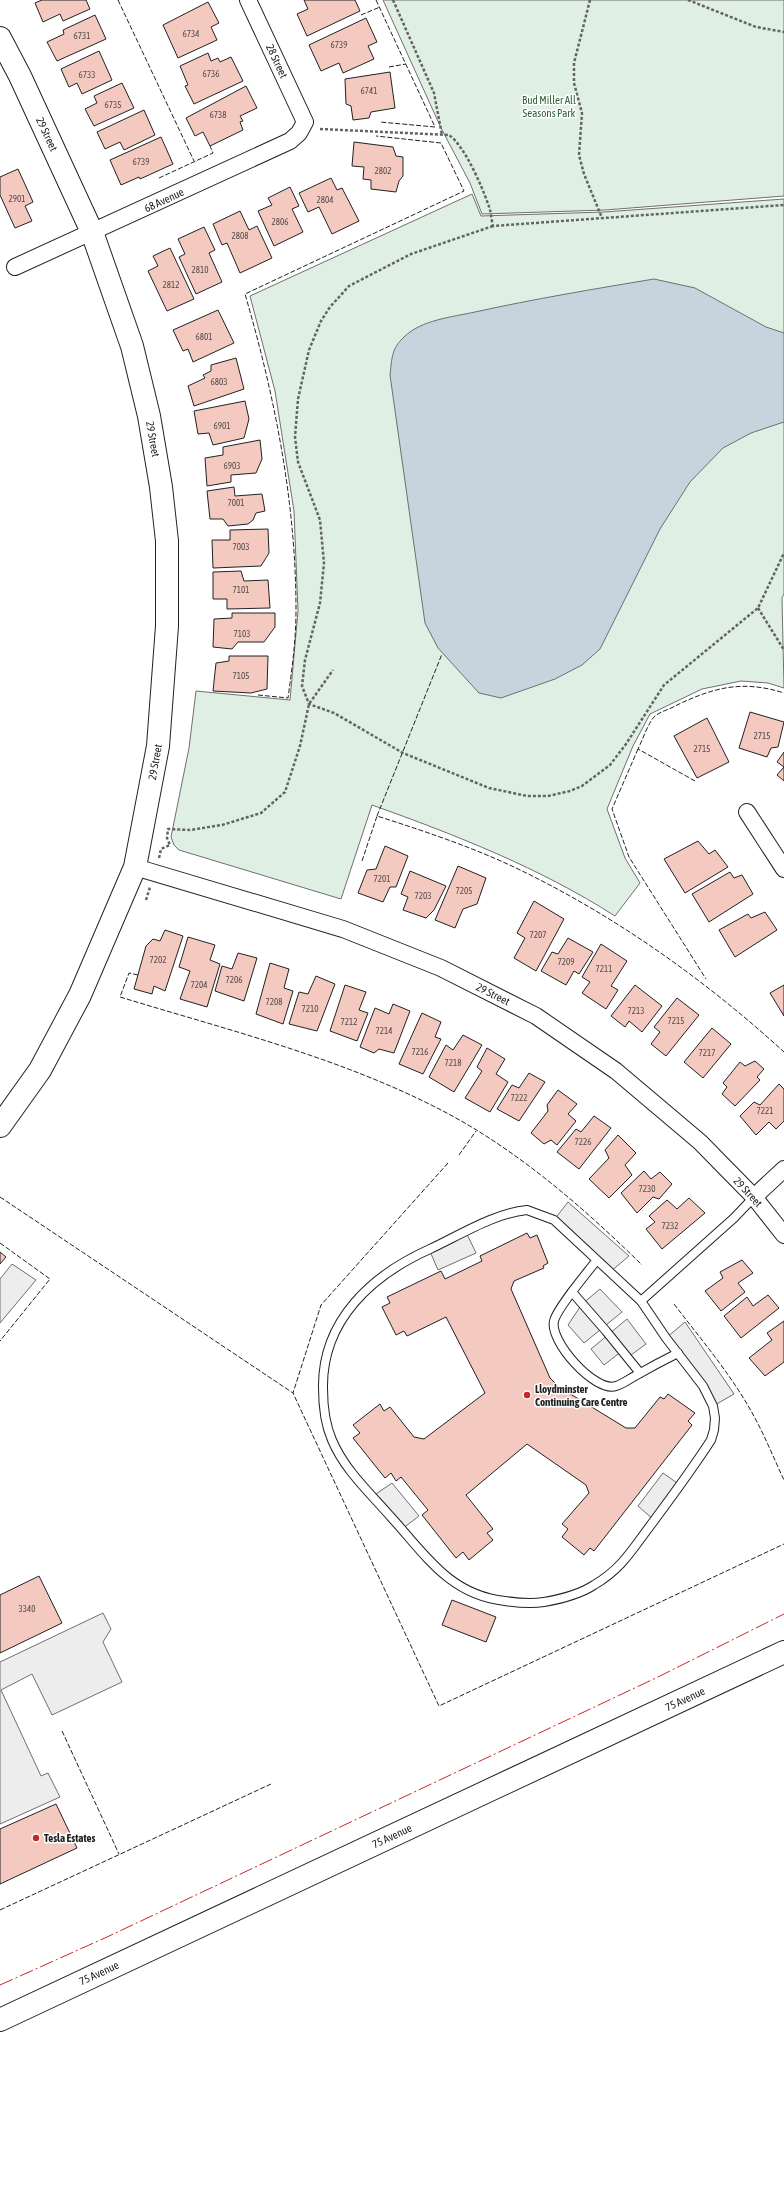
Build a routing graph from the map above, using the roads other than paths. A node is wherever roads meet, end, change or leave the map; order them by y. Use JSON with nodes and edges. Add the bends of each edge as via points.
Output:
{"nodes":[{"id":1,"x":248,"y":0,"type":"edge"},
{"id":2,"x":0,"y":38,"type":"edge"},
{"id":3,"x":305,"y":122,"type":"joint"},
{"id":4,"x":92,"y":232,"type":"junction"},
{"id":5,"x":15,"y":267,"type":"dead end"},
{"id":6,"x":748,"y":812,"type":"dead end"},
{"id":7,"x":135,"y":867,"type":"junction"},
{"id":8,"x":784,"y":869,"type":"edge"},
{"id":9,"x":0,"y":1126,"type":"edge"},
{"id":10,"x":784,"y":1169,"type":"edge"},
{"id":11,"x":754,"y":1197,"type":"junction"},
{"id":12,"x":784,"y":1236,"type":"edge"},
{"id":13,"x":596,"y":1261,"type":"junction"},
{"id":14,"x":572,"y":1292,"type":"junction"},
{"id":15,"x":640,"y":1301,"type":"junction"},
{"id":16,"x":678,"y":1353,"type":"junction"},
{"id":17,"x":640,"y":1373,"type":"junction"},
{"id":18,"x":784,"y":1652,"type":"edge"},
{"id":19,"x":0,"y":2020,"type":"edge"}],
"edges":[{"from":1,"to":3,"type":"street","name":"28 Street"},
{"from":2,"to":4,"type":"street","name":"29 Street"},
{"from":3,"to":4,"type":"street","name":"68 Avenue","via":[[299,133],[290,141]]},
{"from":4,"to":5,"type":"street","name":"68 Avenue"},
{"from":4,"to":7,"type":"street","name":"29 Street","via":[[132,346],[149,416],[167,541],[167,626],[163,702],[158,746]]},
{"from":6,"to":8,"type":"street"},
{"from":7,"to":9,"type":"street","name":"29 Street","via":[[80,995],[40,1070]]},
{"from":7,"to":11,"type":"street","name":"29 Street","via":[[343,929],[441,968],[536,1016],[616,1071],[700,1142]]},
{"from":10,"to":11,"type":"street"},
{"from":11,"to":12,"type":"street","name":"29 Street"},
{"from":11,"to":15,"type":"lane","via":[[734,1218]]},
{"from":13,"to":14,"type":"lane"},
{"from":13,"to":15,"type":"lane"},
{"from":13,"to":16,"type":"lane","via":[[554,1220],[527,1210],[514,1211],[412,1256],[380,1277],[363,1292],[341,1319],[328,1347],[323,1378],[325,1416],[331,1439],[352,1472],[429,1561],[455,1584],[483,1598],[523,1603],[560,1599],[581,1592],[594,1586],[625,1561],[703,1452],[714,1430],[713,1406],[703,1386]]},
{"from":14,"to":17,"type":"lane"},
{"from":14,"to":17,"type":"lane","via":[[554,1321],[556,1336],[573,1360],[590,1378],[602,1385],[615,1387]]},
{"from":15,"to":16,"type":"lane"},
{"from":16,"to":17,"type":"lane"},
{"from":18,"to":19,"type":"street","name":"75 Avenue"}]}
